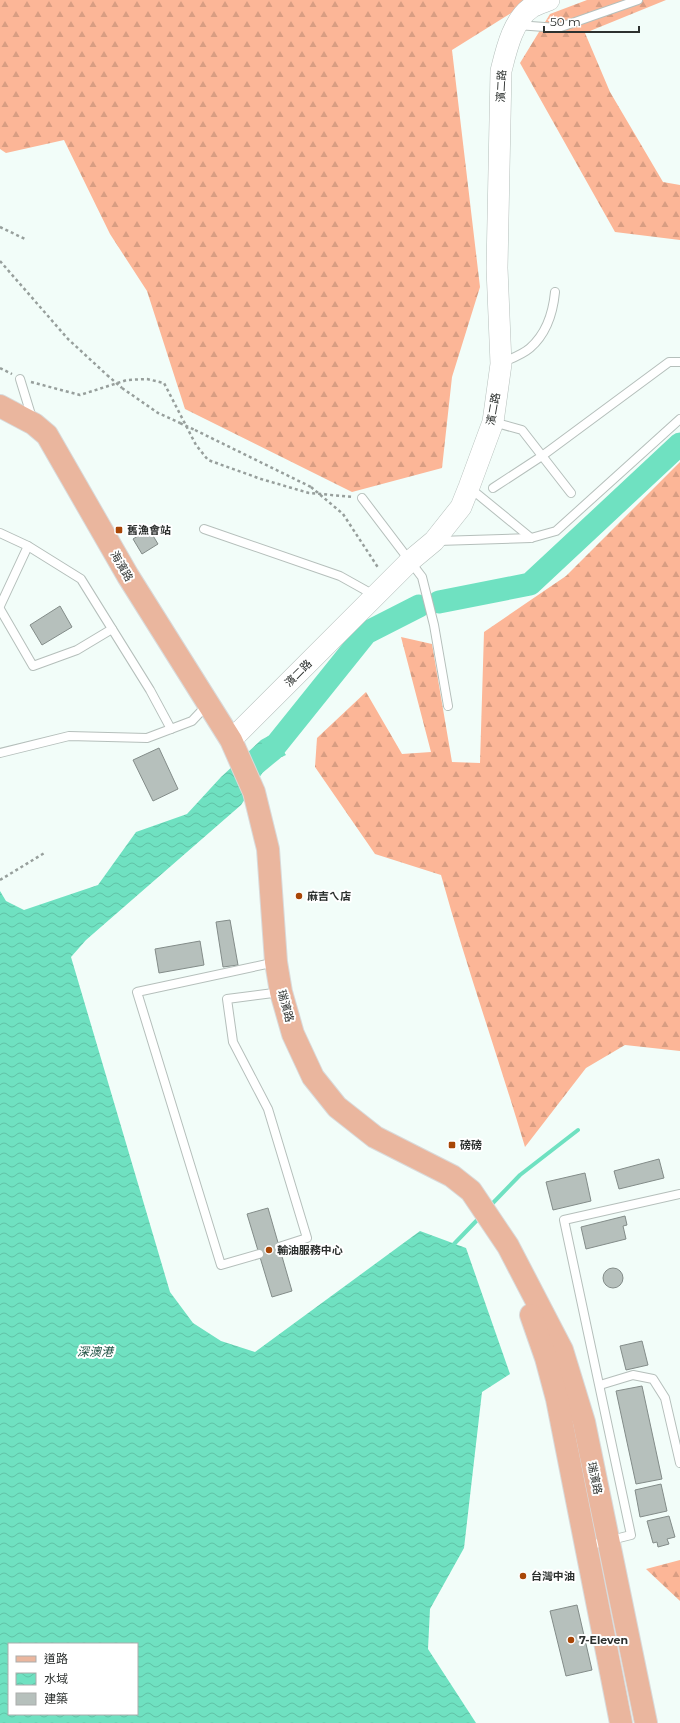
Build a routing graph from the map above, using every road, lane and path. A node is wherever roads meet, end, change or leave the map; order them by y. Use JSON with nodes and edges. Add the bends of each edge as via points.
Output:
{"nodes":[{"id":1,"x":550,"y":0,"type":"edge"},
{"id":2,"x":638,"y":0,"type":"edge"},
{"id":3,"x":516,"y":25,"type":"junction"},
{"id":4,"x":0,"y":227,"type":"edge"},
{"id":5,"x":25,"y":239,"type":"dead end"},
{"id":6,"x":0,"y":261,"type":"edge"},
{"id":7,"x":555,"y":292,"type":"dead end"},
{"id":8,"x":680,"y":362,"type":"edge"},
{"id":9,"x":501,"y":364,"type":"junction"},
{"id":10,"x":0,"y":368,"type":"edge"},
{"id":11,"x":20,"y":379,"type":"junction"},
{"id":12,"x":0,"y":406,"type":"edge"},
{"id":13,"x":680,"y":419,"type":"edge"},
{"id":14,"x":493,"y":422,"type":"junction"},
{"id":15,"x":34,"y":424,"type":"junction"},
{"id":16,"x":542,"y":456,"type":"junction"},
{"id":17,"x":469,"y":487,"type":"junction"},
{"id":18,"x":493,"y":488,"type":"dead end"},
{"id":19,"x":571,"y":493,"type":"dead end"},
{"id":20,"x":362,"y":498,"type":"joint"},
{"id":21,"x":204,"y":529,"type":"dead end"},
{"id":22,"x":0,"y":533,"type":"edge"},
{"id":23,"x":531,"y":538,"type":"junction"},
{"id":24,"x":434,"y":541,"type":"junction"},
{"id":25,"x":28,"y":546,"type":"junction"},
{"id":26,"x":410,"y":560,"type":"junction"},
{"id":27,"x":380,"y":570,"type":"dead end"},
{"id":28,"x":375,"y":595,"type":"junction"},
{"id":29,"x":0,"y":606,"type":"edge"},
{"id":30,"x":0,"y":609,"type":"edge"},
{"id":31,"x":112,"y":629,"type":"junction"},
{"id":32,"x":208,"y":703,"type":"junction"},
{"id":33,"x":448,"y":706,"type":"dead end"},
{"id":34,"x":171,"y":729,"type":"junction"},
{"id":35,"x":236,"y":749,"type":"junction"},
{"id":36,"x":0,"y":753,"type":"edge"},
{"id":37,"x":46,"y":852,"type":"dead end"},
{"id":38,"x":0,"y":880,"type":"edge"},
{"id":39,"x":276,"y":962,"type":"junction"},
{"id":40,"x":281,"y":992,"type":"junction"},
{"id":41,"x":680,"y":1194,"type":"edge"},
{"id":42,"x":508,"y":1246,"type":"junction"},
{"id":43,"x":279,"y":1247,"type":"dead end"},
{"id":44,"x":259,"y":1254,"type":"dead end"},
{"id":45,"x":600,"y":1385,"type":"junction"},
{"id":46,"x":680,"y":1463,"type":"edge"},
{"id":47,"x":608,"y":1541,"type":"junction"},
{"id":48,"x":586,"y":1546,"type":"junction"},
{"id":49,"x":621,"y":1723,"type":"edge"},
{"id":50,"x":646,"y":1723,"type":"edge"}],
"edges":[{"from":1,"to":3,"type":"street","name":"濱二路","via":[[531,7]]},
{"from":2,"to":3,"type":"lane","via":[[558,28]]},
{"from":3,"to":9,"type":"street","name":"濱二路","via":[[508,42],[501,71],[497,268]]},
{"from":4,"to":5,"type":"path"},
{"from":6,"to":27,"type":"path","bridge":true,"via":[[68,339],[122,388],[158,413],[311,487],[343,514]]},
{"from":7,"to":9,"type":"lane","via":[[553,311],[541,335],[529,349]]},
{"from":8,"to":16,"type":"lane","via":[[670,362]]},
{"from":9,"to":14,"type":"street","name":"濱二路"},
{"from":10,"to":11,"type":"path"},
{"from":11,"to":15,"type":"lane"},
{"from":11,"to":20,"type":"path","via":[[80,395],[127,380],[147,379],[164,383],[196,445],[208,460],[309,493]]},
{"from":12,"to":15,"type":"main road","name":"海濱路"},
{"from":13,"to":23,"type":"lane","via":[[556,530]]},
{"from":14,"to":16,"type":"lane","via":[[522,430]]},
{"from":14,"to":17,"type":"street","name":"濱二路"},
{"from":15,"to":32,"type":"main road","name":"海濱路","via":[[47,435],[128,576]]},
{"from":16,"to":18,"type":"lane"},
{"from":16,"to":19,"type":"lane"},
{"from":17,"to":23,"type":"lane"},
{"from":17,"to":24,"type":"street","name":"濱二路","via":[[461,506]]},
{"from":20,"to":26,"type":"lane"},
{"from":21,"to":28,"type":"lane","via":[[340,576]]},
{"from":22,"to":25,"type":"lane"},
{"from":23,"to":24,"type":"lane"},
{"from":24,"to":26,"type":"street","name":"濱二路"},
{"from":25,"to":29,"type":"lane"},
{"from":25,"to":31,"type":"lane","via":[[81,579]]},
{"from":26,"to":28,"type":"street","name":"濱二路"},
{"from":26,"to":33,"type":"lane","via":[[424,584]]},
{"from":28,"to":35,"type":"street","name":"濱二路"},
{"from":30,"to":31,"type":"lane","via":[[33,666],[77,650]]},
{"from":31,"to":34,"type":"lane"},
{"from":32,"to":34,"type":"lane","via":[[192,721]]},
{"from":32,"to":35,"type":"main road","name":"海濱路"},
{"from":34,"to":36,"type":"lane","via":[[147,738],[69,736]]},
{"from":35,"to":39,"type":"main road","name":"瑞濱路","via":[[254,792],[268,849]]},
{"from":37,"to":38,"type":"path"},
{"from":39,"to":40,"type":"main road","name":"瑞濱路"},
{"from":39,"to":44,"type":"lane","via":[[137,992],[221,1265]]},
{"from":40,"to":42,"type":"main road","name":"瑞濱路","via":[[293,1034],[313,1077],[336,1107],[375,1137],[452,1176],[471,1191]]},
{"from":40,"to":43,"type":"lane","via":[[227,999],[234,1042],[268,1109],[307,1238]]},
{"from":41,"to":45,"type":"lane","via":[[564,1220]]},
{"from":42,"to":47,"type":"main road","name":"瑞濱路","via":[[562,1350],[574,1385]]},
{"from":42,"to":48,"type":"main road","name":"瑞濱路","via":[[551,1379]]},
{"from":45,"to":46,"type":"lane","via":[[633,1375],[653,1379],[665,1398]]},
{"from":45,"to":47,"type":"lane","via":[[631,1535]]},
{"from":47,"to":48,"type":"lane"},
{"from":47,"to":50,"type":"main road","name":"瑞濱路"},
{"from":48,"to":49,"type":"main road","name":"瑞濱路"}]}
